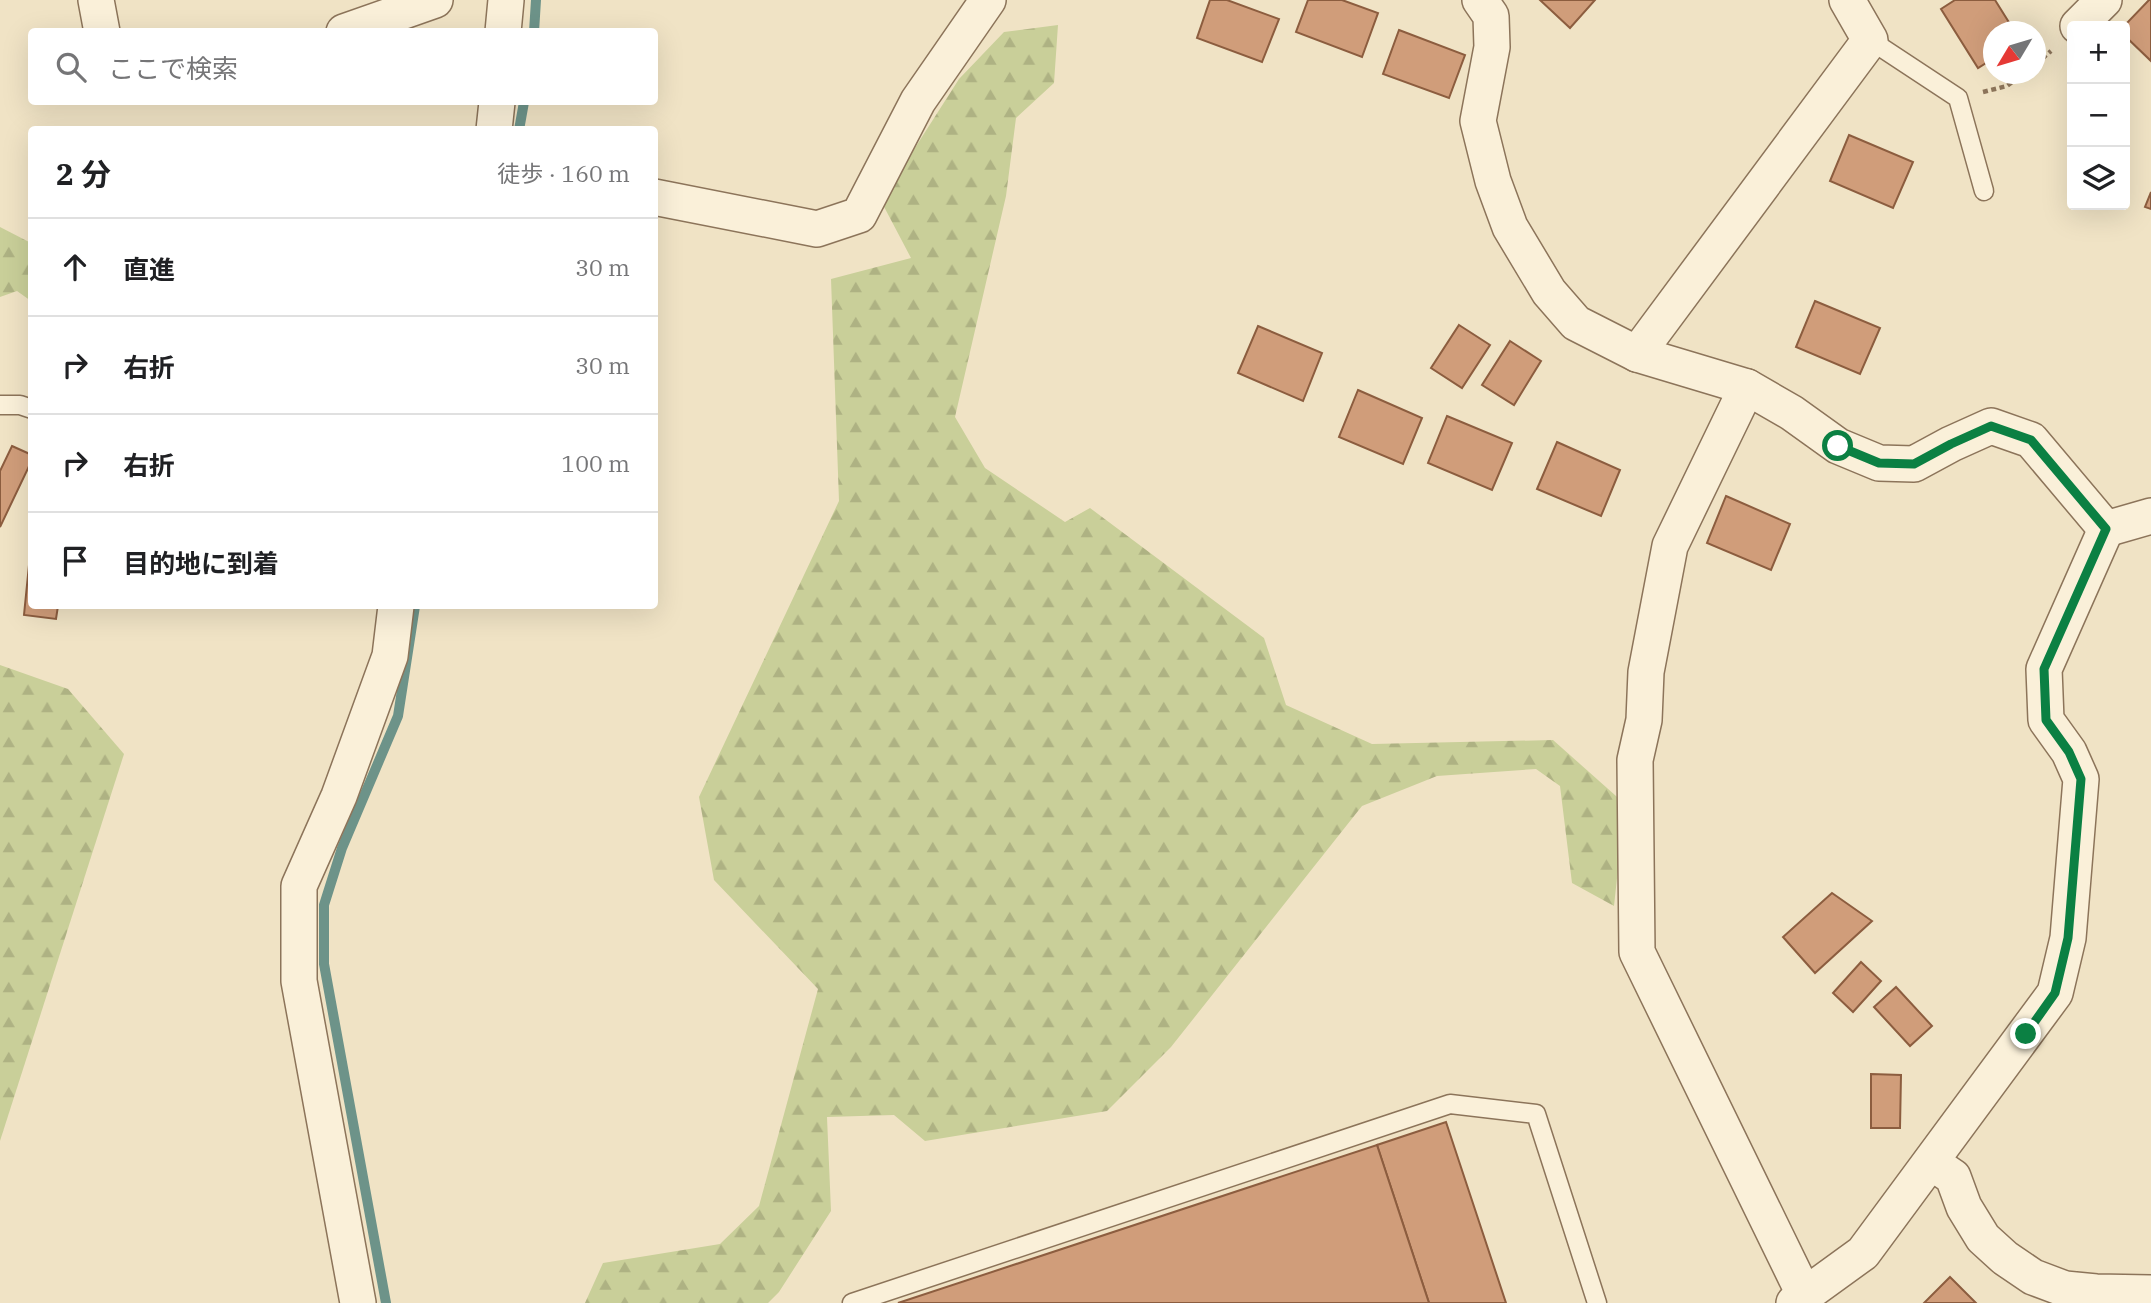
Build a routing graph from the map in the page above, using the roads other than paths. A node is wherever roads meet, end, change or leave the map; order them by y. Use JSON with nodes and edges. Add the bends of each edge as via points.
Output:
{"nodes":[{"id":1,"x":96,"y":0,"type":"edge"},
{"id":2,"x":435,"y":0,"type":"edge"},
{"id":3,"x":506,"y":0,"type":"edge"},
{"id":4,"x":988,"y":0,"type":"edge"},
{"id":5,"x":1480,"y":0,"type":"edge"},
{"id":6,"x":1847,"y":0,"type":"edge"},
{"id":7,"x":2104,"y":0,"type":"edge"},
{"id":8,"x":2084,"y":21,"type":"edge"},
{"id":9,"x":101,"y":28,"type":"edge"},
{"id":10,"x":355,"y":28,"type":"edge"},
{"id":11,"x":503,"y":28,"type":"edge"},
{"id":12,"x":1870,"y":40,"type":"junction"},
{"id":13,"x":497,"y":105,"type":"edge"},
{"id":14,"x":494,"y":126,"type":"edge"},
{"id":15,"x":1983,"y":191,"type":"dead end"},
{"id":16,"x":658,"y":198,"type":"edge"},
{"id":17,"x":1637,"y":354,"type":"junction"},
{"id":18,"x":1747,"y":387,"type":"junction"},
{"id":19,"x":0,"y":405,"type":"edge"},
{"id":20,"x":28,"y":408,"type":"edge"},
{"id":21,"x":2151,"y":516,"type":"edge"},
{"id":22,"x":2106,"y":529,"type":"junction"},
{"id":23,"x":396,"y":609,"type":"edge"},
{"id":24,"x":1931,"y":1162,"type":"junction"},
{"id":25,"x":2151,"y":1293,"type":"edge"},
{"id":26,"x":1799,"y":1299,"type":"edge"},
{"id":27,"x":358,"y":1303,"type":"edge"},
{"id":28,"x":852,"y":1303,"type":"edge"},
{"id":29,"x":1597,"y":1303,"type":"edge"}],
"edges":[{"from":1,"to":9,"type":"street"},
{"from":2,"to":10,"type":"street"},
{"from":3,"to":11,"type":"street"},
{"from":4,"to":16,"type":"street","via":[[918,101],[859,215],[817,229]]},
{"from":5,"to":17,"type":"street","via":[[1491,16],[1492,47],[1478,121],[1510,227],[1549,292],[1576,323]]},
{"from":6,"to":12,"type":"street"},
{"from":7,"to":8,"type":"street"},
{"from":12,"to":15,"type":"lane","via":[[1958,98]]},
{"from":12,"to":17,"type":"street"},
{"from":13,"to":14,"type":"street"},
{"from":17,"to":18,"type":"street"},
{"from":18,"to":22,"type":"street","via":[[1838,446],[1879,463],[1914,464],[1991,426],[2031,440]]},
{"from":18,"to":26,"type":"street","via":[[1670,546],[1635,760],[1637,952]]},
{"from":19,"to":20,"type":"lane"},
{"from":21,"to":22,"type":"street"},
{"from":22,"to":24,"type":"street","via":[[2044,669],[2046,720],[2081,779],[2068,938],[2055,993]]},
{"from":23,"to":27,"type":"street","via":[[390,656],[339,796],[299,886],[299,982]]},
{"from":24,"to":25,"type":"street","via":[[1953,1177],[1983,1238],[2033,1277],[2065,1289]]},
{"from":24,"to":26,"type":"street","via":[[1863,1253]]},
{"from":28,"to":29,"type":"lane","via":[[1450,1104],[1536,1114]]}]}
